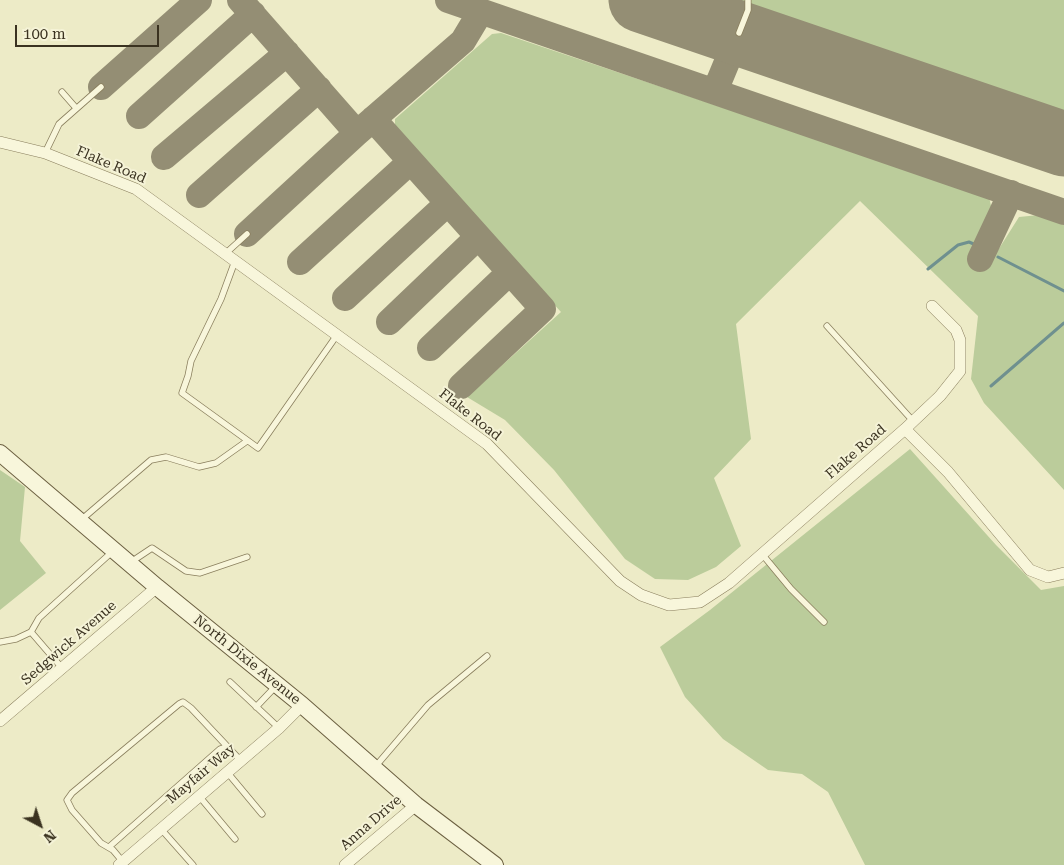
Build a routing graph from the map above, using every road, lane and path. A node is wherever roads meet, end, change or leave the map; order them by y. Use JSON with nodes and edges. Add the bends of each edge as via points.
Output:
{"nodes":[{"id":1,"x":748,"y":0,"type":"edge"},
{"id":2,"x":739,"y":33,"type":"dead end"},
{"id":3,"x":101,"y":87,"type":"dead end"},
{"id":4,"x":62,"y":92,"type":"dead end"},
{"id":5,"x":76,"y":108,"type":"junction"},
{"id":6,"x":0,"y":142,"type":"edge"},
{"id":7,"x":45,"y":153,"type":"junction"},
{"id":8,"x":247,"y":234,"type":"dead end"},
{"id":9,"x":225,"y":254,"type":"junction"},
{"id":10,"x":235,"y":261,"type":"junction"},
{"id":11,"x":932,"y":306,"type":"dead end"},
{"id":12,"x":827,"y":326,"type":"dead end"},
{"id":13,"x":337,"y":335,"type":"junction"},
{"id":14,"x":909,"y":425,"type":"junction"},
{"id":15,"x":247,"y":441,"type":"junction"},
{"id":16,"x":0,"y":453,"type":"edge"},
{"id":17,"x":80,"y":521,"type":"junction"},
{"id":18,"x":114,"y":550,"type":"junction"},
{"id":19,"x":762,"y":554,"type":"junction"},
{"id":20,"x":247,"y":558,"type":"dead end"},
{"id":21,"x":130,"y":564,"type":"junction"},
{"id":22,"x":1064,"y":573,"type":"edge"},
{"id":23,"x":157,"y":587,"type":"junction"},
{"id":24,"x":824,"y":622,"type":"dead end"},
{"id":25,"x":31,"y":632,"type":"junction"},
{"id":26,"x":0,"y":642,"type":"edge"},
{"id":27,"x":487,"y":656,"type":"dead end"},
{"id":28,"x":62,"y":668,"type":"junction"},
{"id":29,"x":230,"y":682,"type":"dead end"},
{"id":30,"x":277,"y":685,"type":"junction"},
{"id":31,"x":302,"y":705,"type":"junction"},
{"id":32,"x":256,"y":707,"type":"junction"},
{"id":33,"x":0,"y":721,"type":"edge"},
{"id":34,"x":279,"y":728,"type":"junction"},
{"id":35,"x":226,"y":747,"type":"junction"},
{"id":36,"x":241,"y":761,"type":"junction"},
{"id":37,"x":374,"y":768,"type":"junction"},
{"id":38,"x":227,"y":772,"type":"junction"},
{"id":39,"x":199,"y":796,"type":"junction"},
{"id":40,"x":416,"y":805,"type":"junction"},
{"id":41,"x":262,"y":814,"type":"dead end"},
{"id":42,"x":161,"y":829,"type":"junction"},
{"id":43,"x":235,"y":839,"type":"dead end"},
{"id":44,"x":109,"y":847,"type":"junction"},
{"id":45,"x":121,"y":863,"type":"edge"},
{"id":46,"x":192,"y":865,"type":"edge"},
{"id":47,"x":346,"y":865,"type":"edge"},
{"id":48,"x":495,"y":865,"type":"edge"}],
"edges":[{"from":1,"to":2,"type":"lane","via":[[748,10]]},
{"from":3,"to":5,"type":"lane"},
{"from":4,"to":5,"type":"lane"},
{"from":5,"to":7,"type":"lane","via":[[59,124]]},
{"from":6,"to":7,"type":"street","name":"Flake Road"},
{"from":7,"to":9,"type":"street","name":"Flake Road","via":[[136,189]]},
{"from":8,"to":9,"type":"lane"},
{"from":9,"to":10,"type":"street","name":"Flake Road"},
{"from":10,"to":13,"type":"street","name":"Flake Road"},
{"from":10,"to":15,"type":"lane","via":[[191,361],[182,393]]},
{"from":11,"to":14,"type":"street","name":"Flake Road","via":[[956,330],[960,340],[960,371],[940,396]]},
{"from":12,"to":14,"type":"lane"},
{"from":13,"to":15,"type":"lane","via":[[258,448]]},
{"from":13,"to":19,"type":"street","name":"Flake Road","via":[[487,444],[620,581],[641,595],[669,605],[700,602],[729,583]]},
{"from":14,"to":19,"type":"street","name":"Flake Road"},
{"from":14,"to":22,"type":"street","name":"Flake Road","via":[[1030,570],[1048,577]]},
{"from":15,"to":17,"type":"lane","via":[[216,463],[199,468],[166,457],[151,460]]},
{"from":16,"to":17,"type":"street","name":"North Dixie Avenue"},
{"from":17,"to":18,"type":"street","name":"North Dixie Avenue"},
{"from":18,"to":21,"type":"street","name":"North Dixie Avenue"},
{"from":18,"to":25,"type":"lane","via":[[39,618]]},
{"from":19,"to":24,"type":"lane"},
{"from":20,"to":21,"type":"lane","via":[[200,573],[186,570],[152,548]]},
{"from":21,"to":23,"type":"street","name":"North Dixie Avenue"},
{"from":23,"to":28,"type":"street","name":"Sedgwick Avenue"},
{"from":23,"to":30,"type":"street","name":"North Dixie Avenue"},
{"from":25,"to":26,"type":"lane"},
{"from":25,"to":28,"type":"lane"},
{"from":27,"to":37,"type":"lane","via":[[428,705]]},
{"from":28,"to":33,"type":"street","name":"Sedgwick Avenue"},
{"from":29,"to":32,"type":"lane"},
{"from":30,"to":31,"type":"street","name":"North Dixie Avenue"},
{"from":30,"to":32,"type":"lane"},
{"from":31,"to":34,"type":"street","name":"Mayfair Way"},
{"from":31,"to":37,"type":"street","name":"North Dixie Avenue"},
{"from":32,"to":34,"type":"lane"},
{"from":34,"to":36,"type":"street","name":"Mayfair Way"},
{"from":35,"to":36,"type":"lane"},
{"from":35,"to":44,"type":"lane"},
{"from":35,"to":44,"type":"lane","via":[[183,702],[72,793],[67,800],[72,810],[101,843]]},
{"from":36,"to":38,"type":"street","name":"Mayfair Way"},
{"from":37,"to":40,"type":"street","name":"North Dixie Avenue"},
{"from":38,"to":39,"type":"street","name":"Mayfair Way"},
{"from":38,"to":41,"type":"lane"},
{"from":39,"to":42,"type":"street","name":"Mayfair Way"},
{"from":39,"to":43,"type":"lane"},
{"from":40,"to":47,"type":"street","name":"Anna Drive"},
{"from":40,"to":48,"type":"street","name":"North Dixie Avenue"},
{"from":42,"to":45,"type":"street","name":"Mayfair Way"},
{"from":42,"to":46,"type":"lane"},
{"from":44,"to":45,"type":"lane"}]}
